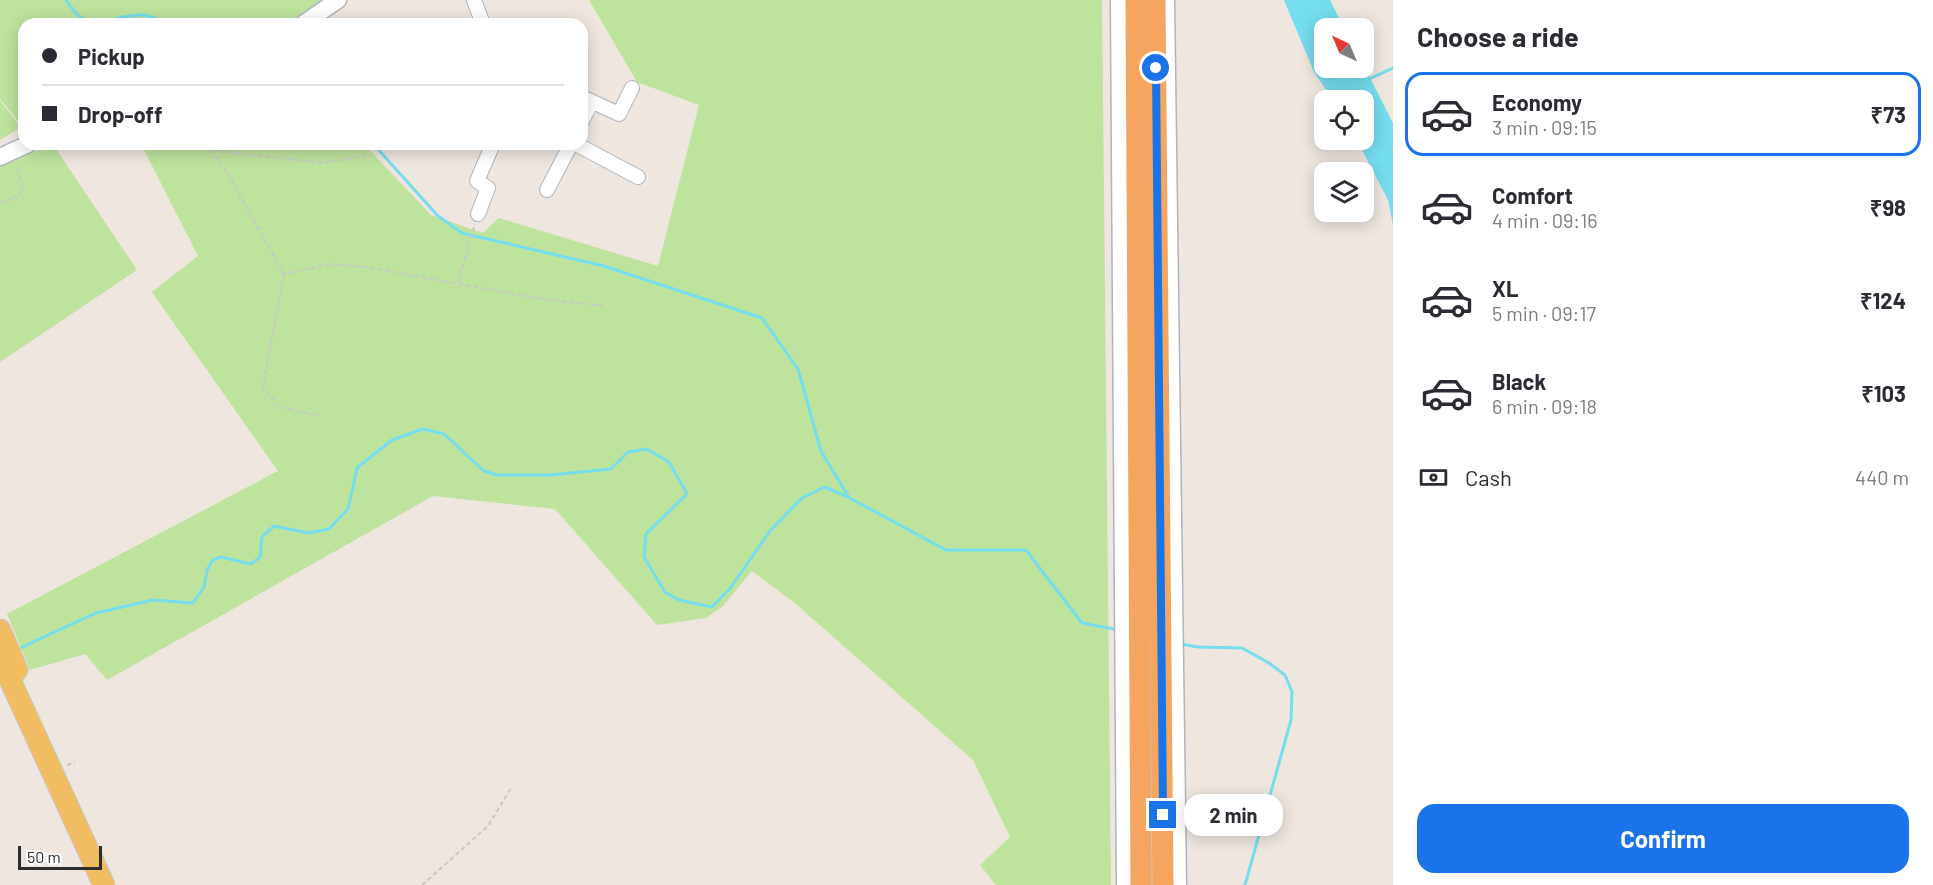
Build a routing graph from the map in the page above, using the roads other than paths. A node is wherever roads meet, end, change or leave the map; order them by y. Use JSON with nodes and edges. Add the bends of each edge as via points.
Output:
{"nodes":[{"id":1,"x":338,"y":0,"type":"edge"},
{"id":2,"x":474,"y":0,"type":"edge"},
{"id":3,"x":1119,"y":0,"type":"edge"},
{"id":4,"x":1136,"y":0,"type":"edge"},
{"id":5,"x":1155,"y":0,"type":"edge"},
{"id":6,"x":1166,"y":0,"type":"edge"},
{"id":7,"x":312,"y":18,"type":"edge"},
{"id":8,"x":481,"y":18,"type":"edge"},
{"id":9,"x":632,"y":88,"type":"dead end"},
{"id":10,"x":588,"y":100,"type":"edge"},
{"id":11,"x":490,"y":150,"type":"edge"},
{"id":12,"x":568,"y":150,"type":"edge"},
{"id":13,"x":587,"y":150,"type":"edge"},
{"id":14,"x":638,"y":177,"type":"dead end"},
{"id":15,"x":548,"y":190,"type":"dead end"},
{"id":16,"x":478,"y":214,"type":"road end"},
{"id":17,"x":0,"y":630,"type":"edge"},
{"id":18,"x":0,"y":658,"type":"edge"},
{"id":19,"x":32,"y":731,"type":"junction"},
{"id":20,"x":104,"y":885,"type":"edge"},
{"id":21,"x":1125,"y":885,"type":"edge"},
{"id":22,"x":1141,"y":885,"type":"edge"},
{"id":23,"x":1163,"y":885,"type":"edge"},
{"id":24,"x":1178,"y":885,"type":"edge"}],
"edges":[{"from":1,"to":7,"type":"street"},
{"from":2,"to":8,"type":"street"},
{"from":3,"to":21,"type":"street"},
{"from":4,"to":22,"type":"highway"},
{"from":5,"to":23,"type":"highway"},
{"from":6,"to":24,"type":"street"},
{"from":9,"to":10,"type":"street","via":[[619,114]]},
{"from":11,"to":16,"type":"street","via":[[477,181],[488,188]]},
{"from":12,"to":15,"type":"street"},
{"from":13,"to":14,"type":"street"},
{"from":17,"to":19,"type":"main road","via":[[14,659]]},
{"from":18,"to":19,"type":"main road"},
{"from":19,"to":20,"type":"main road"}]}
